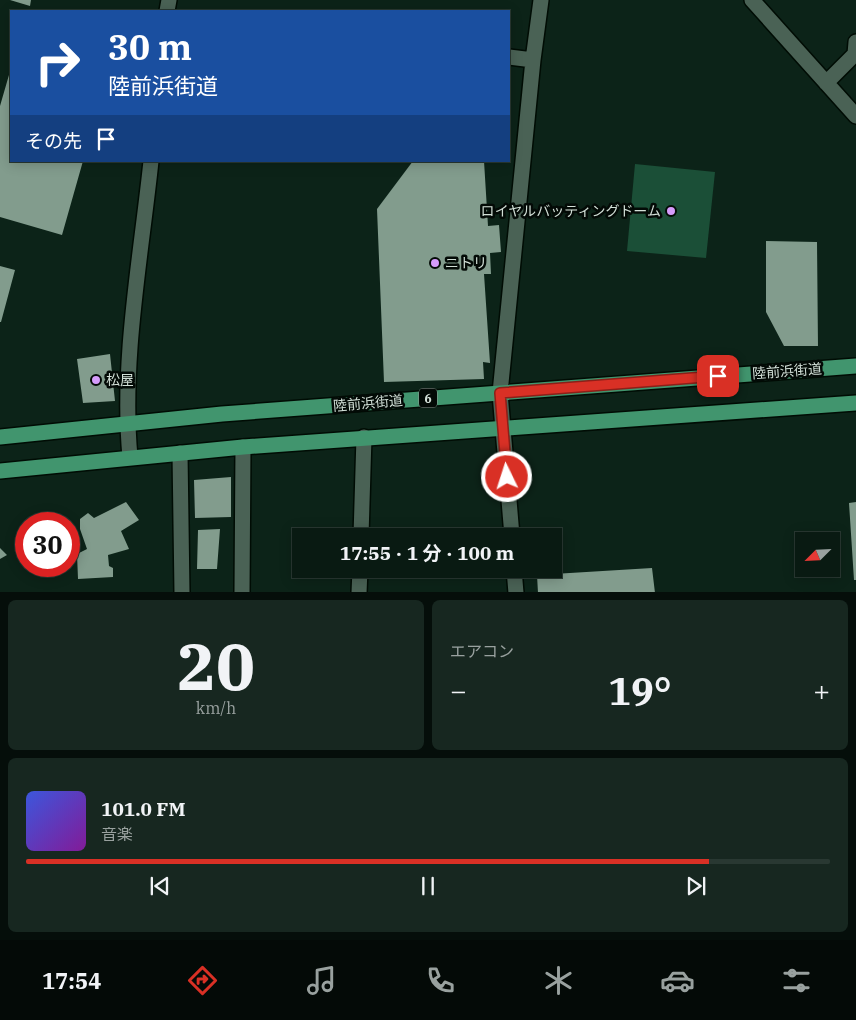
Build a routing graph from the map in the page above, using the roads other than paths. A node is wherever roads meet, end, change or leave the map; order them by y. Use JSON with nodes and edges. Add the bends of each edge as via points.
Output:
{"nodes":[{"id":1,"x":541,"y":0,"type":"edge"},
{"id":2,"x":752,"y":0,"type":"edge"},
{"id":3,"x":856,"y":42,"type":"edge"},
{"id":4,"x":510,"y":57,"type":"edge"},
{"id":5,"x":534,"y":60,"type":"junction"},
{"id":6,"x":826,"y":83,"type":"junction"},
{"id":7,"x":856,"y":116,"type":"edge"},
{"id":8,"x":151,"y":162,"type":"edge"},
{"id":9,"x":856,"y":366,"type":"edge"},
{"id":10,"x":500,"y":393,"type":"junction"},
{"id":11,"x":856,"y":403,"type":"edge"},
{"id":12,"x":127,"y":423,"type":"junction"},
{"id":13,"x":504,"y":427,"type":"junction"},
{"id":14,"x":0,"y":437,"type":"edge"},
{"id":15,"x":364,"y":437,"type":"junction"},
{"id":16,"x":243,"y":446,"type":"junction"},
{"id":17,"x":180,"y":453,"type":"junction"},
{"id":18,"x":130,"y":457,"type":"junction"},
{"id":19,"x":0,"y":471,"type":"edge"},
{"id":20,"x":361,"y":528,"type":"edge"},
{"id":21,"x":511,"y":528,"type":"edge"},
{"id":22,"x":360,"y":578,"type":"edge"},
{"id":23,"x":515,"y":578,"type":"edge"},
{"id":24,"x":182,"y":592,"type":"edge"},
{"id":25,"x":242,"y":592,"type":"edge"},
{"id":26,"x":359,"y":592,"type":"edge"},
{"id":27,"x":516,"y":592,"type":"edge"}],
"edges":[{"from":1,"to":5,"type":"street"},
{"from":2,"to":6,"type":"street"},
{"from":3,"to":6,"type":"street","via":[[855,54]]},
{"from":4,"to":5,"type":"street"},
{"from":5,"to":10,"type":"street"},
{"from":6,"to":7,"type":"street"},
{"from":8,"to":12,"type":"street","via":[[133,330]]},
{"from":9,"to":10,"type":"highway","name":"陸前浜街道","number":"6"},
{"from":10,"to":12,"type":"highway","name":"陸前浜街道","number":"6"},
{"from":10,"to":13,"type":"street"},
{"from":11,"to":13,"type":"highway"},
{"from":12,"to":14,"type":"highway","name":"陸前浜街道","number":"6"},
{"from":12,"to":18,"type":"street"},
{"from":13,"to":15,"type":"highway"},
{"from":13,"to":21,"type":"street"},
{"from":15,"to":16,"type":"highway"},
{"from":15,"to":20,"type":"street"},
{"from":16,"to":17,"type":"highway"},
{"from":16,"to":25,"type":"street"},
{"from":17,"to":18,"type":"highway"},
{"from":17,"to":24,"type":"street"},
{"from":18,"to":19,"type":"highway"},
{"from":22,"to":26,"type":"street"},
{"from":23,"to":27,"type":"street"}]}
